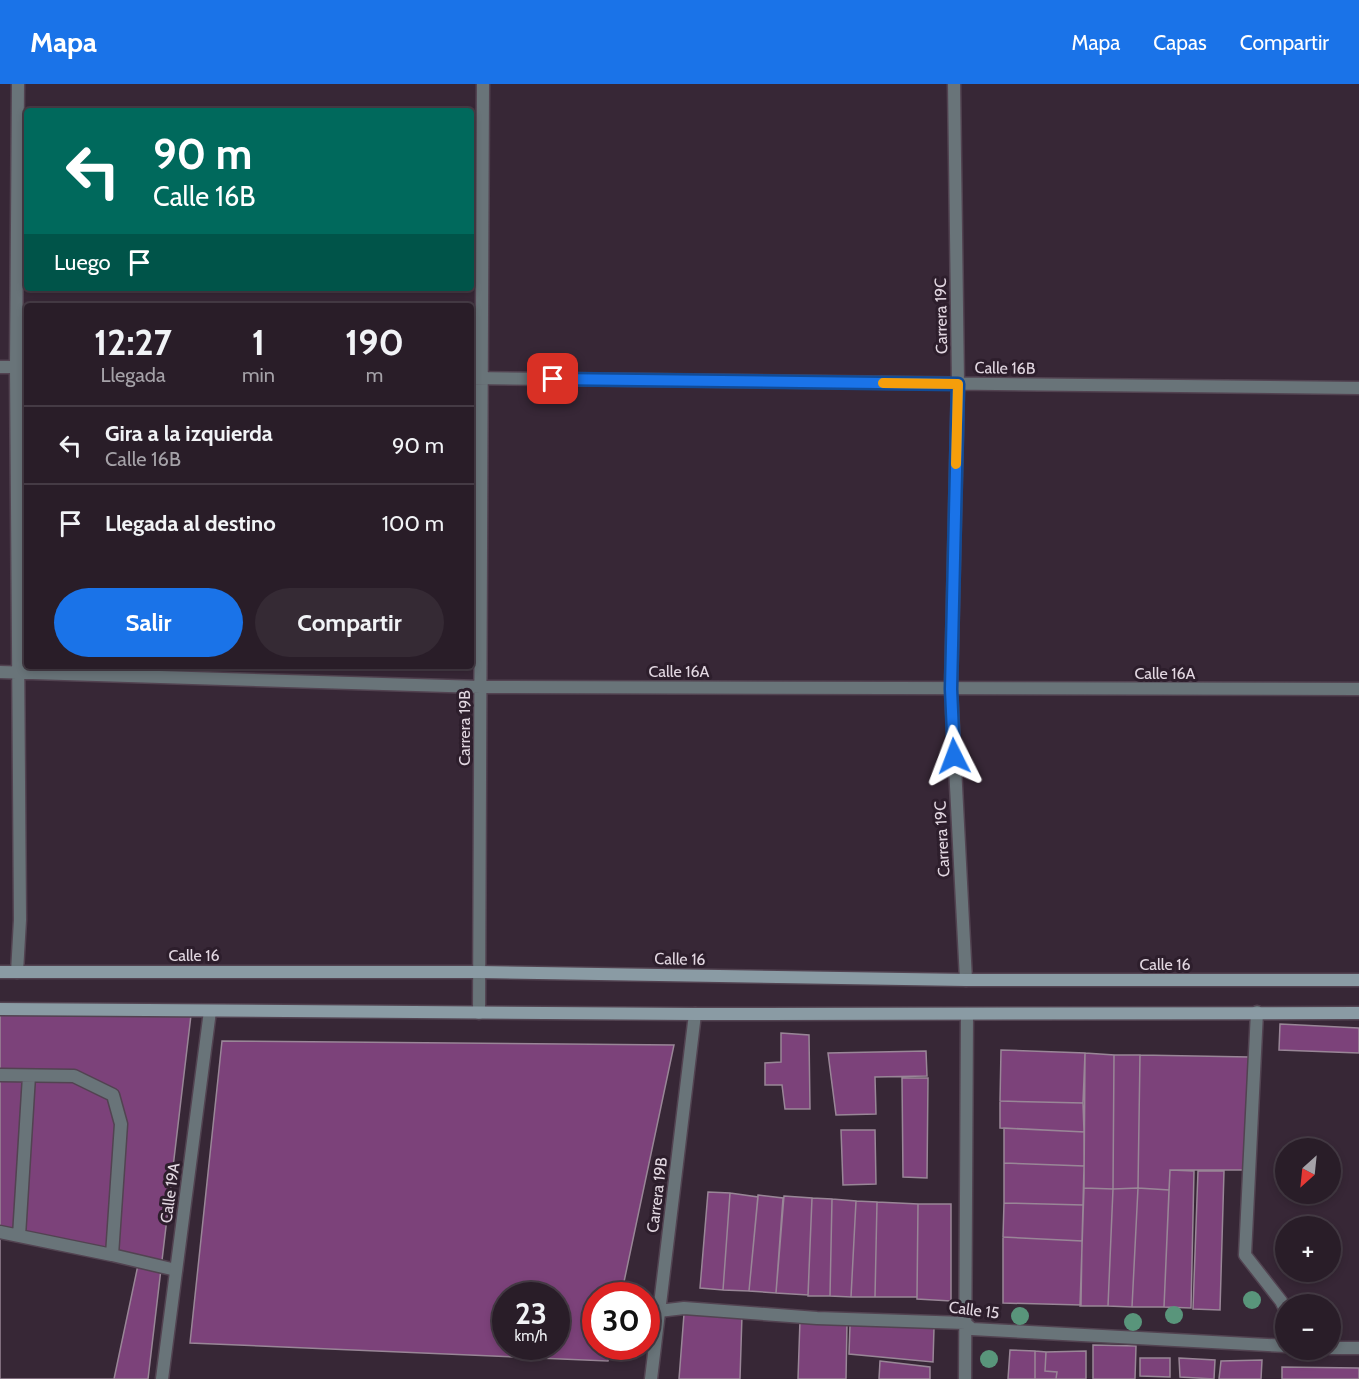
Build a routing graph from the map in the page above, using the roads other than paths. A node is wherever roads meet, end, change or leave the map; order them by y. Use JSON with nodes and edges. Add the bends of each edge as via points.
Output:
{"nodes":[{"id":1,"x":18,"y":84,"type":"edge"},
{"id":2,"x":483,"y":84,"type":"edge"},
{"id":3,"x":954,"y":84,"type":"edge"},
{"id":4,"x":0,"y":367,"type":"edge"},
{"id":5,"x":21,"y":367,"type":"edge"},
{"id":6,"x":476,"y":378,"type":"edge"},
{"id":7,"x":958,"y":384,"type":"junction"},
{"id":8,"x":1359,"y":388,"type":"edge"},
{"id":9,"x":0,"y":672,"type":"edge"},
{"id":10,"x":17,"y":672,"type":"junction"},
{"id":11,"x":480,"y":687,"type":"junction"},
{"id":12,"x":951,"y":689,"type":"junction"},
{"id":13,"x":1359,"y":689,"type":"edge"},
{"id":14,"x":0,"y":972,"type":"edge"},
{"id":15,"x":17,"y":972,"type":"junction"},
{"id":16,"x":479,"y":972,"type":"junction"},
{"id":17,"x":966,"y":980,"type":"junction"},
{"id":18,"x":1359,"y":980,"type":"edge"},
{"id":19,"x":0,"y":1009,"type":"edge"},
{"id":20,"x":210,"y":1011,"type":"junction"},
{"id":21,"x":479,"y":1012,"type":"junction"},
{"id":22,"x":1257,"y":1012,"type":"junction"},
{"id":23,"x":1359,"y":1013,"type":"edge"},
{"id":24,"x":695,"y":1014,"type":"junction"},
{"id":25,"x":967,"y":1014,"type":"junction"},
{"id":26,"x":0,"y":1075,"type":"edge"},
{"id":27,"x":29,"y":1076,"type":"junction"},
{"id":28,"x":0,"y":1232,"type":"edge"},
{"id":29,"x":19,"y":1236,"type":"junction"},
{"id":30,"x":112,"y":1255,"type":"junction"},
{"id":31,"x":176,"y":1270,"type":"junction"},
{"id":32,"x":1276,"y":1294,"type":"edge"},
{"id":33,"x":660,"y":1303,"type":"edge"},
{"id":34,"x":660,"y":1311,"type":"edge"},
{"id":35,"x":964,"y":1323,"type":"junction"},
{"id":36,"x":1275,"y":1345,"type":"edge"},
{"id":37,"x":1341,"y":1348,"type":"edge"},
{"id":38,"x":1359,"y":1348,"type":"edge"},
{"id":39,"x":653,"y":1360,"type":"edge"},
{"id":40,"x":162,"y":1379,"type":"edge"},
{"id":41,"x":651,"y":1379,"type":"edge"},
{"id":42,"x":965,"y":1379,"type":"edge"}],
"edges":[{"from":1,"to":5,"type":"street"},
{"from":2,"to":6,"type":"street","name":"Carrera 19B"},
{"from":3,"to":7,"type":"street","name":"Carrera 19C"},
{"from":4,"to":5,"type":"street"},
{"from":5,"to":10,"type":"street"},
{"from":6,"to":7,"type":"street","name":"Calle 16B"},
{"from":6,"to":11,"type":"street","name":"Carrera 19B"},
{"from":7,"to":8,"type":"street","name":"Calle 16B"},
{"from":7,"to":12,"type":"street","name":"Carrera 19C"},
{"from":9,"to":10,"type":"street","name":"Calle 16A"},
{"from":10,"to":11,"type":"street","name":"Calle 16A"},
{"from":10,"to":15,"type":"street"},
{"from":11,"to":12,"type":"street","name":"Calle 16A"},
{"from":11,"to":16,"type":"street","name":"Carrera 19B"},
{"from":12,"to":13,"type":"street","name":"Calle 16A"},
{"from":12,"to":17,"type":"street","name":"Carrera 19C"},
{"from":14,"to":15,"type":"main road","name":"Calle 16"},
{"from":15,"to":16,"type":"main road","name":"Calle 16"},
{"from":16,"to":17,"type":"main road","name":"Calle 16"},
{"from":16,"to":21,"type":"street","name":"Carrera 19B"},
{"from":17,"to":18,"type":"main road","name":"Calle 16"},
{"from":19,"to":20,"type":"main road"},
{"from":20,"to":21,"type":"main road"},
{"from":20,"to":31,"type":"street","name":"Calle 19A"},
{"from":21,"to":24,"type":"main road"},
{"from":22,"to":23,"type":"main road"},
{"from":22,"to":25,"type":"main road"},
{"from":22,"to":32,"type":"street","via":[[1245,1255]]},
{"from":24,"to":25,"type":"main road"},
{"from":24,"to":33,"type":"street","name":"Carrera 19B"},
{"from":25,"to":35,"type":"street"},
{"from":26,"to":27,"type":"street"},
{"from":27,"to":29,"type":"street"},
{"from":27,"to":30,"type":"street","via":[[74,1076],[112,1095],[120,1124]]},
{"from":28,"to":29,"type":"street"},
{"from":29,"to":30,"type":"street"},
{"from":30,"to":31,"type":"street"},
{"from":31,"to":40,"type":"street","name":"Calle 19A"},
{"from":34,"to":35,"type":"street","name":"Calle 15","via":[[684,1308]]},
{"from":35,"to":36,"type":"street","name":"Calle 15","via":[[972,1329]]},
{"from":35,"to":42,"type":"street"},
{"from":37,"to":38,"type":"street"},
{"from":39,"to":41,"type":"street","name":"Carrera 19B"}]}
